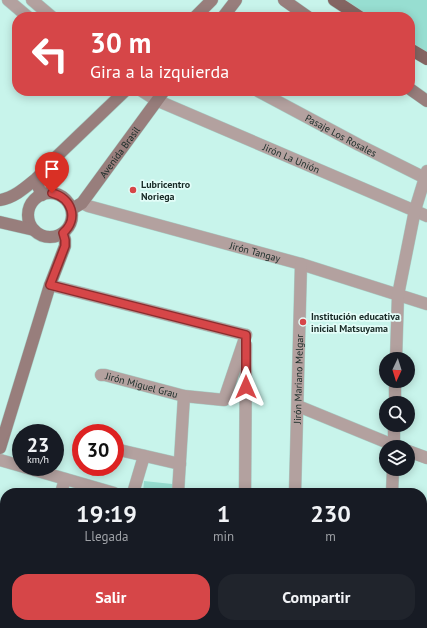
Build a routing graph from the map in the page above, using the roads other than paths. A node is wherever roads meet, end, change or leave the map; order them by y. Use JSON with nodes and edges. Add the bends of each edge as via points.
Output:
{"nodes":[{"id":1,"x":8,"y":0,"type":"edge"},
{"id":2,"x":32,"y":0,"type":"edge"},
{"id":3,"x":212,"y":0,"type":"edge"},
{"id":4,"x":236,"y":0,"type":"edge"},
{"id":5,"x":284,"y":0,"type":"edge"},
{"id":6,"x":334,"y":0,"type":"edge"},
{"id":7,"x":22,"y":12,"type":"edge"},
{"id":8,"x":46,"y":12,"type":"edge"},
{"id":9,"x":200,"y":12,"type":"edge"},
{"id":10,"x":227,"y":12,"type":"edge"},
{"id":11,"x":301,"y":12,"type":"edge"},
{"id":12,"x":352,"y":12,"type":"edge"},
{"id":13,"x":415,"y":52,"type":"edge"},
{"id":14,"x":427,"y":59,"type":"edge"},
{"id":15,"x":415,"y":93,"type":"edge"},
{"id":16,"x":116,"y":96,"type":"edge"},
{"id":17,"x":160,"y":96,"type":"edge"},
{"id":18,"x":267,"y":96,"type":"edge"},
{"id":19,"x":427,"y":101,"type":"edge"},
{"id":20,"x":426,"y":174,"type":"edge"},
{"id":21,"x":37,"y":178,"type":"junction"},
{"id":22,"x":39,"y":196,"type":"junction"},
{"id":23,"x":3,"y":200,"type":"edge"},
{"id":24,"x":77,"y":206,"type":"junction"},
{"id":25,"x":415,"y":210,"type":"junction"},
{"id":26,"x":427,"y":216,"type":"edge"},
{"id":27,"x":0,"y":222,"type":"edge"},
{"id":28,"x":34,"y":230,"type":"junction"},
{"id":29,"x":63,"y":233,"type":"junction"},
{"id":30,"x":301,"y":264,"type":"junction"},
{"id":31,"x":50,"y":285,"type":"junction"},
{"id":32,"x":398,"y":295,"type":"junction"},
{"id":33,"x":427,"y":304,"type":"edge"},
{"id":34,"x":246,"y":335,"type":"junction"},
{"id":35,"x":396,"y":352,"type":"edge"},
{"id":36,"x":101,"y":375,"type":"dead end"},
{"id":37,"x":184,"y":396,"type":"junction"},
{"id":38,"x":298,"y":406,"type":"junction"},
{"id":39,"x":380,"y":440,"type":"edge"},
{"id":40,"x":0,"y":448,"type":"edge"},
{"id":41,"x":124,"y":451,"type":"edge"},
{"id":42,"x":415,"y":454,"type":"edge"},
{"id":43,"x":144,"y":456,"type":"junction"},
{"id":44,"x":427,"y":458,"type":"edge"},
{"id":45,"x":0,"y":460,"type":"edge"},
{"id":46,"x":12,"y":464,"type":"edge"},
{"id":47,"x":180,"y":464,"type":"junction"},
{"id":48,"x":54,"y":476,"type":"edge"},
{"id":49,"x":393,"y":476,"type":"edge"},
{"id":50,"x":65,"y":479,"type":"junction"},
{"id":51,"x":62,"y":488,"type":"edge"},
{"id":52,"x":96,"y":488,"type":"edge"},
{"id":53,"x":134,"y":488,"type":"edge"},
{"id":54,"x":178,"y":488,"type":"edge"},
{"id":55,"x":245,"y":488,"type":"edge"},
{"id":56,"x":295,"y":488,"type":"edge"},
{"id":57,"x":392,"y":488,"type":"edge"}],
"edges":[{"from":1,"to":7,"type":"street"},
{"from":2,"to":8,"type":"street"},
{"from":3,"to":9,"type":"main road"},
{"from":4,"to":10,"type":"main road"},
{"from":5,"to":11,"type":"main road"},
{"from":6,"to":12,"type":"main road"},
{"from":13,"to":14,"type":"main road"},
{"from":15,"to":19,"type":"main road"},
{"from":16,"to":21,"type":"main road"},
{"from":17,"to":24,"type":"main road","name":"Avenida Brasil"},
{"from":17,"to":25,"type":"street","name":"Jirón La Unión"},
{"from":18,"to":20,"type":"street","name":"Pasaje Los Rosales","via":[[359,145]]},
{"from":20,"to":25,"type":"street"},
{"from":21,"to":22,"type":"main road"},
{"from":21,"to":23,"type":"main road"},
{"from":22,"to":23,"type":"main road"},
{"from":22,"to":24,"type":"main road","via":[[58,194]]},
{"from":22,"to":28,"type":"main road","via":[[28,210],[29,221]]},
{"from":24,"to":29,"type":"main road","via":[[67,230]]},
{"from":24,"to":30,"type":"street","name":"Jirón Tangay","via":[[88,206]]},
{"from":25,"to":26,"type":"street","name":"Jirón La Unión"},
{"from":25,"to":32,"type":"street"},
{"from":27,"to":28,"type":"main road"},
{"from":28,"to":29,"type":"main road","via":[[48,237]]},
{"from":29,"to":31,"type":"main road","via":[[65,246]]},
{"from":30,"to":32,"type":"street","name":"Jirón Tangay"},
{"from":30,"to":38,"type":"street","name":"Jirón Mariano Melgar"},
{"from":31,"to":34,"type":"street"},
{"from":31,"to":40,"type":"main road"},
{"from":32,"to":33,"type":"street","name":"Jirón Tangay"},
{"from":32,"to":35,"type":"street"},
{"from":34,"to":37,"type":"street","name":"Jirón Miguel Grau","via":[[224,400]]},
{"from":34,"to":55,"type":"street"},
{"from":36,"to":37,"type":"street","name":"Jirón Miguel Grau"},
{"from":37,"to":47,"type":"street"},
{"from":38,"to":39,"type":"street"},
{"from":38,"to":56,"type":"street","name":"Jirón Mariano Melgar"},
{"from":41,"to":43,"type":"street"},
{"from":42,"to":44,"type":"street"},
{"from":43,"to":47,"type":"street"},
{"from":43,"to":53,"type":"street"},
{"from":45,"to":46,"type":"street"},
{"from":47,"to":54,"type":"street"},
{"from":48,"to":50,"type":"street"},
{"from":49,"to":57,"type":"street"},
{"from":50,"to":51,"type":"street"},
{"from":50,"to":52,"type":"street"}]}
